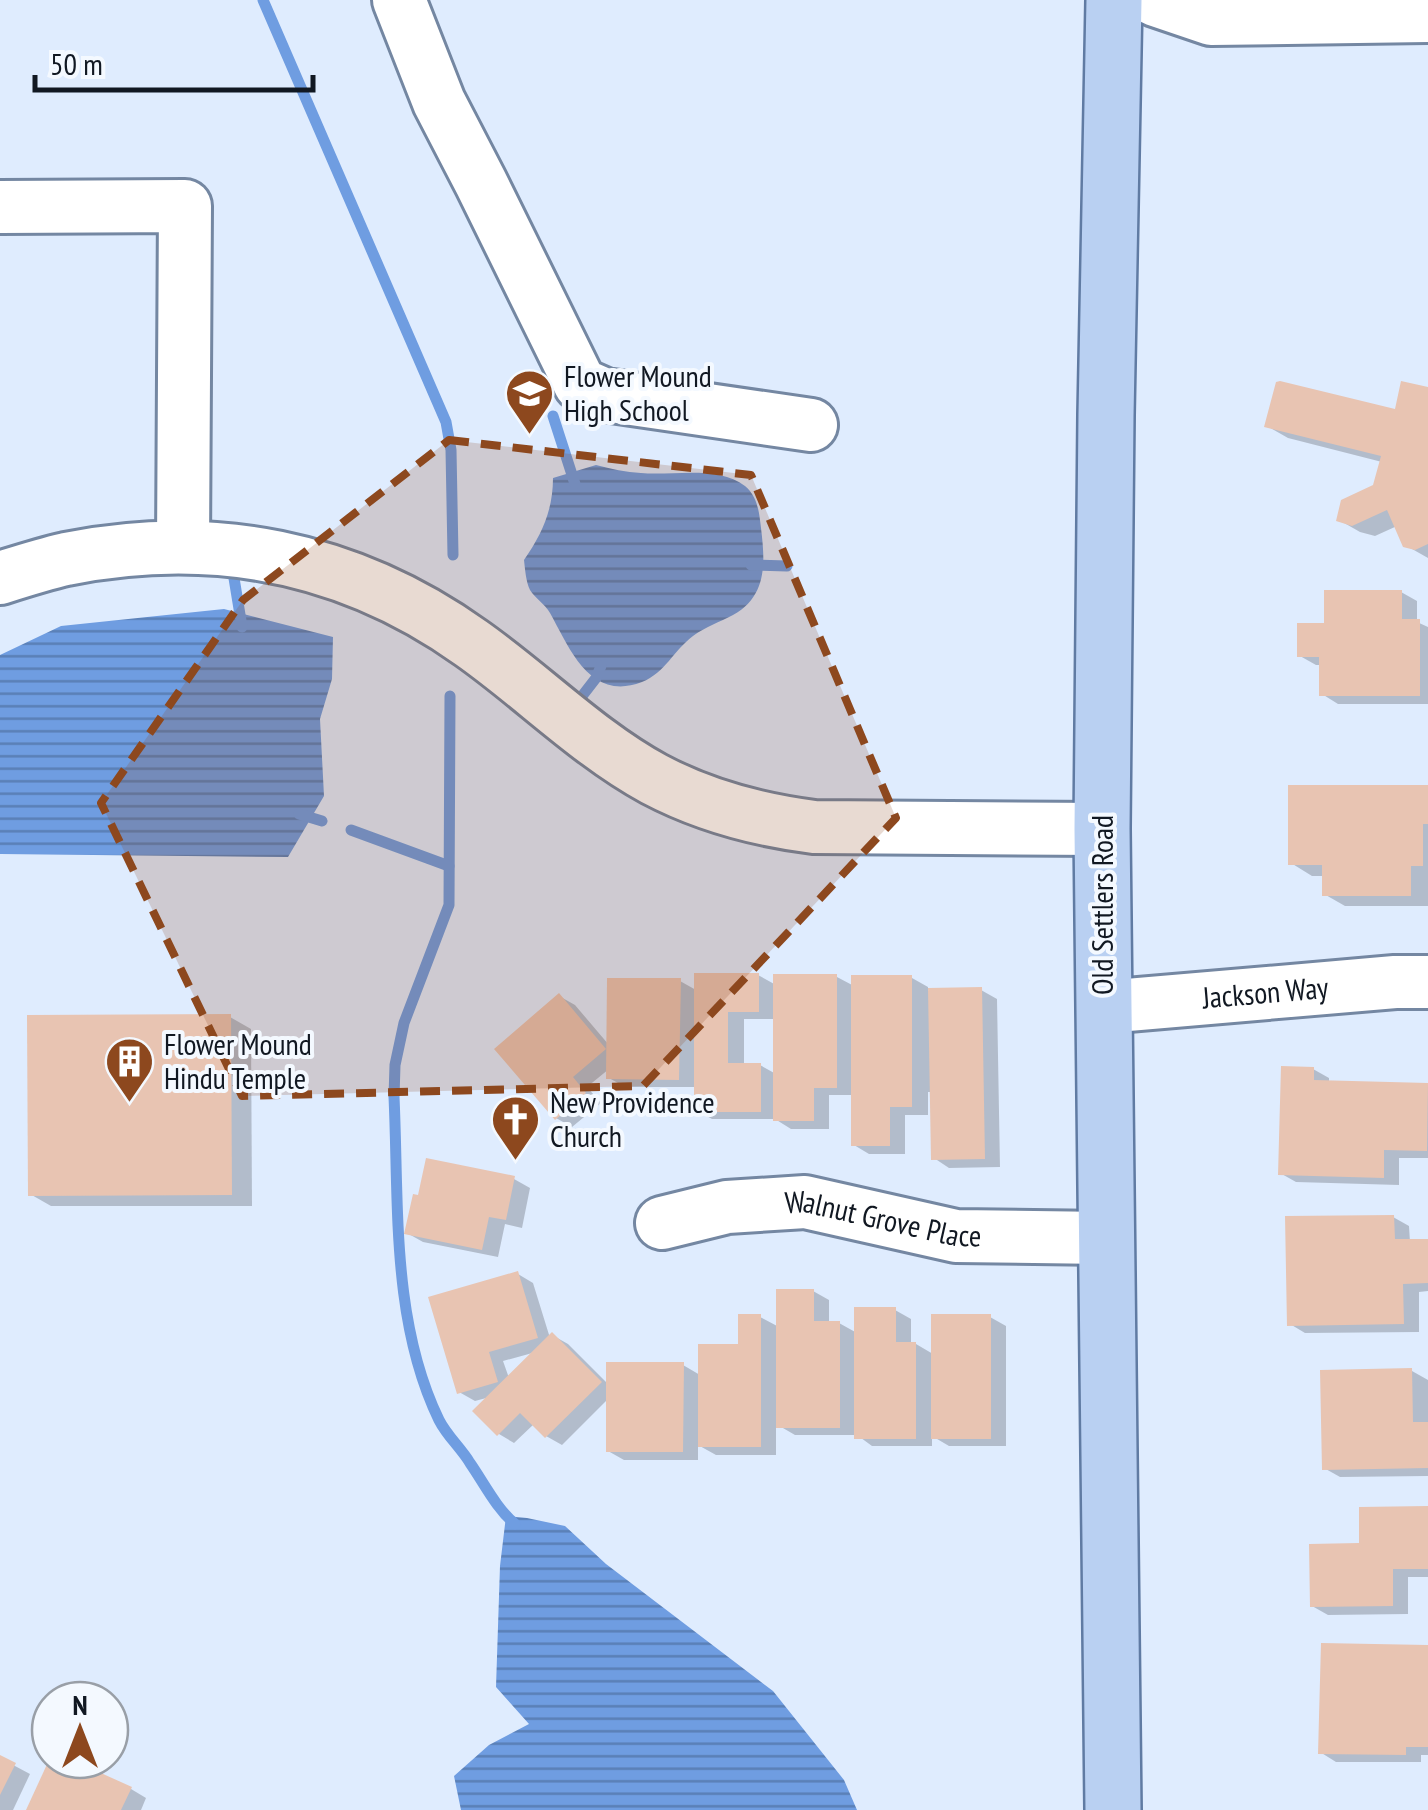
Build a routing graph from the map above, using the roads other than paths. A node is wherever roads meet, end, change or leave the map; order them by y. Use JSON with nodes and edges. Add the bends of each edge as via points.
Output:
{"nodes":[{"id":1,"x":399,"y":0,"type":"edge"},
{"id":2,"x":1114,"y":0,"type":"edge"},
{"id":3,"x":1155,"y":0,"type":"edge"},
{"id":4,"x":1428,"y":16,"type":"edge"},
{"id":5,"x":0,"y":207,"type":"edge"},
{"id":6,"x":811,"y":425,"type":"dead end"},
{"id":7,"x":183,"y":547,"type":"junction"},
{"id":8,"x":0,"y":578,"type":"edge"},
{"id":9,"x":1102,"y":829,"type":"junction"},
{"id":10,"x":1428,"y":982,"type":"edge"},
{"id":11,"x":1104,"y":1007,"type":"junction"},
{"id":12,"x":662,"y":1223,"type":"dead end"},
{"id":13,"x":1106,"y":1238,"type":"junction"},
{"id":14,"x":1113,"y":1810,"type":"edge"}],
"edges":[{"from":1,"to":6,"type":"street","via":[[439,102],[580,384],[605,396]]},
{"from":2,"to":9,"type":"main road","name":"Old Settlers Road"},
{"from":3,"to":4,"type":"street","via":[[1211,19]]},
{"from":5,"to":7,"type":"street","via":[[185,206]]},
{"from":7,"to":8,"type":"street","via":[[60,560]]},
{"from":7,"to":9,"type":"street","via":[[298,561],[407,602],[622,760],[715,804],[814,827]]},
{"from":9,"to":11,"type":"main road","name":"Old Settlers Road"},
{"from":10,"to":11,"type":"street","name":"Jackson Way"},
{"from":11,"to":13,"type":"main road","name":"Old Settlers Road"},
{"from":12,"to":13,"type":"street","name":"Walnut Grove Place","via":[[727,1207],[805,1202],[956,1236]]},
{"from":13,"to":14,"type":"main road","name":"Old Settlers Road"}]}
